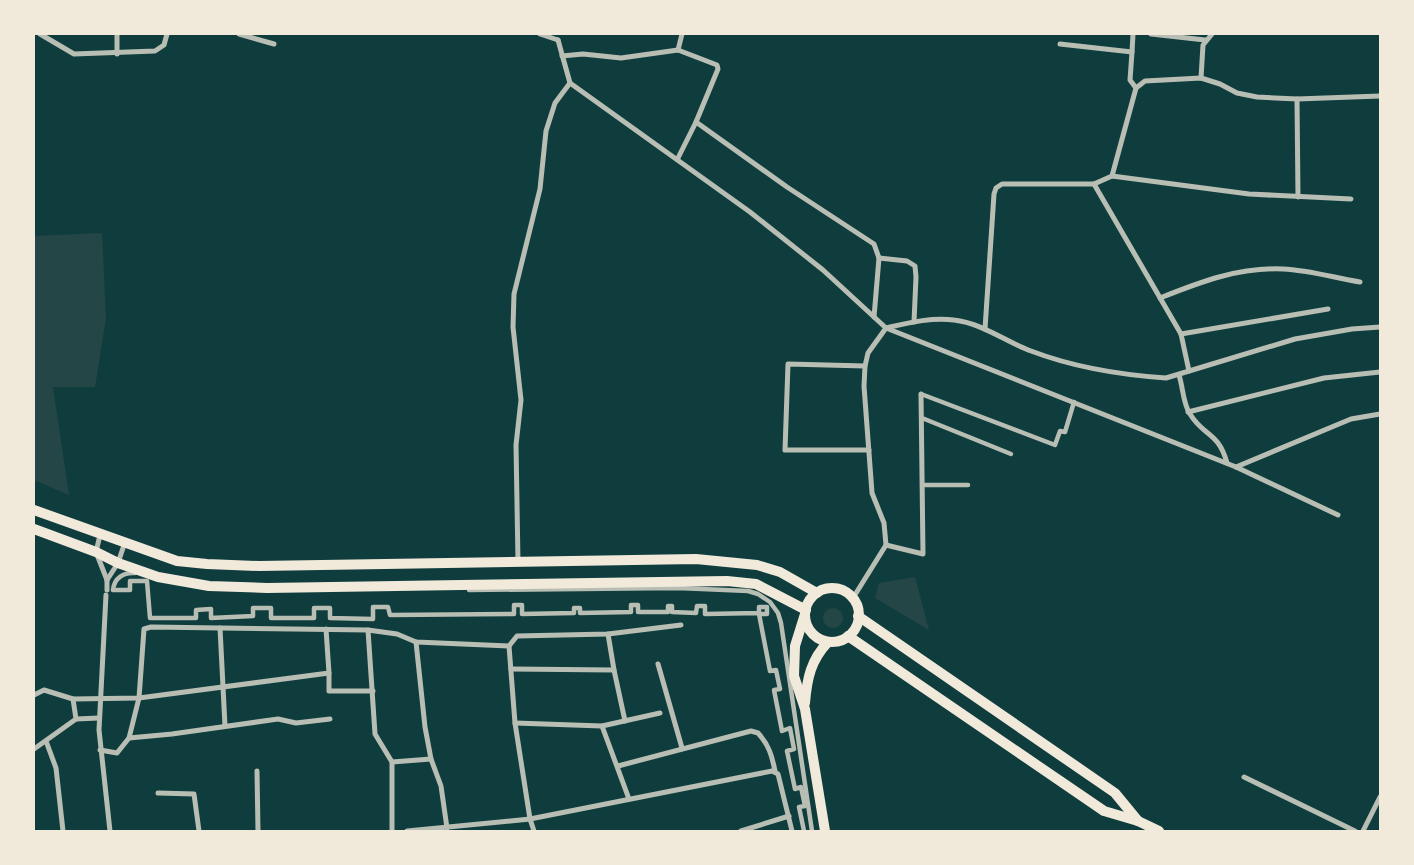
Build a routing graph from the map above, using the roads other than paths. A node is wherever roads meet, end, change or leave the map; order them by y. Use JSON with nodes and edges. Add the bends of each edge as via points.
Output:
{"nodes":[{"id":1,"x":42,"y":34,"type":"edge"},
{"id":2,"x":117,"y":34,"type":"edge"},
{"id":3,"x":167,"y":34,"type":"edge"},
{"id":4,"x":239,"y":34,"type":"edge"},
{"id":5,"x":540,"y":34,"type":"edge"},
{"id":6,"x":563,"y":34,"type":"edge"},
{"id":7,"x":682,"y":34,"type":"edge"},
{"id":8,"x":1133,"y":34,"type":"edge"},
{"id":9,"x":1151,"y":34,"type":"edge"},
{"id":10,"x":1161,"y":34,"type":"edge"},
{"id":11,"x":1212,"y":34,"type":"edge"},
{"id":12,"x":558,"y":40,"type":"junction"},
{"id":13,"x":1205,"y":40,"type":"junction"},
{"id":14,"x":274,"y":44,"type":"dead end"},
{"id":15,"x":1060,"y":44,"type":"dead end"},
{"id":16,"x":678,"y":50,"type":"junction"},
{"id":17,"x":1132,"y":52,"type":"junction"},
{"id":18,"x":117,"y":54,"type":"junction"},
{"id":19,"x":562,"y":56,"type":"junction"},
{"id":20,"x":1201,"y":78,"type":"junction"},
{"id":21,"x":570,"y":83,"type":"junction"},
{"id":22,"x":1136,"y":88,"type":"junction"},
{"id":23,"x":1380,"y":96,"type":"edge"},
{"id":24,"x":1297,"y":99,"type":"junction"},
{"id":25,"x":696,"y":122,"type":"junction"},
{"id":26,"x":678,"y":158,"type":"junction"},
{"id":27,"x":1112,"y":176,"type":"junction"},
{"id":28,"x":1094,"y":184,"type":"junction"},
{"id":29,"x":1298,"y":197,"type":"junction"},
{"id":30,"x":1351,"y":198,"type":"dead end"},
{"id":31,"x":879,"y":258,"type":"junction"},
{"id":32,"x":1360,"y":282,"type":"dead end"},
{"id":33,"x":1160,"y":298,"type":"junction"},
{"id":34,"x":1328,"y":309,"type":"dead end"},
{"id":35,"x":874,"y":317,"type":"junction"},
{"id":36,"x":914,"y":322,"type":"junction"},
{"id":37,"x":1380,"y":327,"type":"edge"},
{"id":38,"x":886,"y":328,"type":"junction"},
{"id":39,"x":985,"y":329,"type":"junction"},
{"id":40,"x":1181,"y":334,"type":"junction"},
{"id":41,"x":865,"y":366,"type":"junction"},
{"id":42,"x":1189,"y":371,"type":"junction"},
{"id":43,"x":1380,"y":372,"type":"edge"},
{"id":44,"x":1179,"y":376,"type":"junction"},
{"id":45,"x":922,"y":394,"type":"joint"},
{"id":46,"x":1074,"y":402,"type":"junction"},
{"id":47,"x":1188,"y":412,"type":"junction"},
{"id":48,"x":1380,"y":414,"type":"edge"},
{"id":49,"x":922,"y":418,"type":"junction"},
{"id":50,"x":869,"y":450,"type":"junction"},
{"id":51,"x":1011,"y":454,"type":"dead end"},
{"id":52,"x":1227,"y":463,"type":"junction"},
{"id":53,"x":1236,"y":467,"type":"junction"},
{"id":54,"x":922,"y":485,"type":"junction"},
{"id":55,"x":968,"y":485,"type":"dead end"},
{"id":56,"x":34,"y":510,"type":"edge"},
{"id":57,"x":1338,"y":515,"type":"dead end"},
{"id":58,"x":34,"y":529,"type":"edge"},
{"id":59,"x":100,"y":535,"type":"junction"},
{"id":60,"x":125,"y":542,"type":"junction"},
{"id":61,"x":886,"y":545,"type":"junction"},
{"id":62,"x":96,"y":552,"type":"junction"},
{"id":63,"x":118,"y":563,"type":"junction"},
{"id":64,"x":518,"y":563,"type":"junction"},
{"id":65,"x":107,"y":580,"type":"junction"},
{"id":66,"x":817,"y":593,"type":"junction"},
{"id":67,"x":852,"y":598,"type":"junction"},
{"id":68,"x":805,"y":612,"type":"junction"},
{"id":69,"x":858,"y":616,"type":"junction"},
{"id":70,"x":682,"y":625,"type":"dead end"},
{"id":71,"x":220,"y":628,"type":"junction"},
{"id":72,"x":326,"y":629,"type":"junction"},
{"id":73,"x":368,"y":630,"type":"junction"},
{"id":74,"x":608,"y":634,"type":"junction"},
{"id":75,"x":848,"y":636,"type":"junction"},
{"id":76,"x":416,"y":642,"type":"junction"},
{"id":77,"x":828,"y":642,"type":"junction"},
{"id":78,"x":509,"y":646,"type":"junction"},
{"id":79,"x":658,"y":664,"type":"dead end"},
{"id":80,"x":511,"y":669,"type":"junction"},
{"id":81,"x":614,"y":670,"type":"junction"},
{"id":82,"x":328,"y":673,"type":"junction"},
{"id":83,"x":224,"y":686,"type":"junction"},
{"id":84,"x":373,"y":692,"type":"junction"},
{"id":85,"x":34,"y":695,"type":"edge"},
{"id":86,"x":100,"y":698,"type":"junction"},
{"id":87,"x":139,"y":698,"type":"junction"},
{"id":88,"x":73,"y":699,"type":"junction"},
{"id":89,"x":805,"y":709,"type":"junction"},
{"id":90,"x":660,"y":713,"type":"dead end"},
{"id":91,"x":99,"y":718,"type":"junction"},
{"id":92,"x":76,"y":719,"type":"junction"},
{"id":93,"x":330,"y":719,"type":"dead end"},
{"id":94,"x":625,"y":721,"type":"junction"},
{"id":95,"x":515,"y":723,"type":"junction"},
{"id":96,"x":225,"y":726,"type":"junction"},
{"id":97,"x":602,"y":726,"type":"junction"},
{"id":98,"x":129,"y":738,"type":"junction"},
{"id":99,"x":46,"y":741,"type":"junction"},
{"id":100,"x":34,"y":748,"type":"edge"},
{"id":101,"x":682,"y":748,"type":"junction"},
{"id":102,"x":100,"y":750,"type":"junction"},
{"id":103,"x":431,"y":759,"type":"junction"},
{"id":104,"x":392,"y":762,"type":"junction"},
{"id":105,"x":618,"y":766,"type":"junction"},
{"id":106,"x":257,"y":771,"type":"dead end"},
{"id":107,"x":775,"y":771,"type":"junction"},
{"id":108,"x":1244,"y":776,"type":"dead end"},
{"id":109,"x":158,"y":793,"type":"dead end"},
{"id":110,"x":1380,"y":797,"type":"edge"},
{"id":111,"x":629,"y":799,"type":"junction"},
{"id":112,"x":789,"y":816,"type":"junction"},
{"id":113,"x":530,"y":819,"type":"junction"},
{"id":114,"x":1138,"y":821,"type":"junction"},
{"id":115,"x":447,"y":828,"type":"junction"},
{"id":116,"x":63,"y":831,"type":"edge"},
{"id":117,"x":110,"y":831,"type":"edge"},
{"id":118,"x":199,"y":831,"type":"edge"},
{"id":119,"x":258,"y":831,"type":"edge"},
{"id":120,"x":392,"y":831,"type":"edge"},
{"id":121,"x":407,"y":831,"type":"edge"},
{"id":122,"x":534,"y":831,"type":"edge"},
{"id":123,"x":741,"y":831,"type":"edge"},
{"id":124,"x":792,"y":831,"type":"edge"},
{"id":125,"x":804,"y":831,"type":"edge"},
{"id":126,"x":812,"y":831,"type":"edge"},
{"id":127,"x":825,"y":831,"type":"edge"},
{"id":128,"x":1159,"y":831,"type":"edge"},
{"id":129,"x":1355,"y":831,"type":"edge"},
{"id":130,"x":1363,"y":831,"type":"edge"}],
"edges":[{"from":1,"to":18,"type":"street","via":[[74,54]]},
{"from":2,"to":18,"type":"street"},
{"from":3,"to":18,"type":"street","via":[[164,45],[155,51]]},
{"from":4,"to":14,"type":"street"},
{"from":5,"to":12,"type":"street"},
{"from":6,"to":12,"type":"street"},
{"from":7,"to":16,"type":"street"},
{"from":8,"to":17,"type":"street"},
{"from":9,"to":10,"type":"street"},
{"from":10,"to":13,"type":"street"},
{"from":11,"to":13,"type":"street"},
{"from":12,"to":19,"type":"street"},
{"from":13,"to":20,"type":"street"},
{"from":15,"to":17,"type":"street"},
{"from":16,"to":19,"type":"street","via":[[621,58],[583,54]]},
{"from":16,"to":25,"type":"street","via":[[718,67]]},
{"from":17,"to":22,"type":"street","via":[[1130,80]]},
{"from":19,"to":21,"type":"street"},
{"from":20,"to":22,"type":"street","via":[[1145,81]]},
{"from":20,"to":24,"type":"street","via":[[1245,95]]},
{"from":21,"to":26,"type":"street"},
{"from":21,"to":64,"type":"street","via":[[556,103],[546,131],[540,189],[514,294],[513,327],[521,400],[516,446]]},
{"from":22,"to":27,"type":"street"},
{"from":23,"to":24,"type":"street"},
{"from":24,"to":29,"type":"street"},
{"from":25,"to":26,"type":"street"},
{"from":25,"to":31,"type":"street","via":[[869,240],[878,249]]},
{"from":26,"to":35,"type":"street","via":[[823,270]]},
{"from":27,"to":28,"type":"street"},
{"from":27,"to":29,"type":"street","via":[[1249,194]]},
{"from":28,"to":33,"type":"street"},
{"from":28,"to":39,"type":"street","via":[[1011,182],[996,188]]},
{"from":29,"to":30,"type":"street"},
{"from":31,"to":35,"type":"street"},
{"from":31,"to":36,"type":"street","via":[[907,261],[914,266]]},
{"from":32,"to":33,"type":"street","via":[[1283,269],[1255,271],[1210,278]]},
{"from":33,"to":40,"type":"street"},
{"from":34,"to":40,"type":"street"},
{"from":35,"to":38,"type":"street"},
{"from":36,"to":38,"type":"street"},
{"from":36,"to":39,"type":"street","via":[[955,320]]},
{"from":37,"to":42,"type":"street","via":[[1295,339]]},
{"from":38,"to":41,"type":"street","via":[[873,345]]},
{"from":38,"to":46,"type":"street"},
{"from":39,"to":44,"type":"street","via":[[1052,359],[1147,377]]},
{"from":40,"to":42,"type":"street"},
{"from":41,"to":50,"type":"street"},
{"from":41,"to":50,"type":"street","via":[[788,364],[785,450]]},
{"from":42,"to":44,"type":"street"},
{"from":43,"to":47,"type":"street","via":[[1324,378]]},
{"from":44,"to":47,"type":"street"},
{"from":45,"to":46,"type":"street","via":[[1055,445],[1060,431],[1065,432]]},
{"from":45,"to":49,"type":"street"},
{"from":46,"to":52,"type":"street"},
{"from":47,"to":52,"type":"street","via":[[1220,442]]},
{"from":48,"to":53,"type":"street","via":[[1342,422]]},
{"from":49,"to":51,"type":"street"},
{"from":49,"to":54,"type":"street"},
{"from":50,"to":61,"type":"street","via":[[872,492],[884,524]]},
{"from":52,"to":53,"type":"street"},
{"from":53,"to":57,"type":"street"},
{"from":54,"to":55,"type":"street"},
{"from":54,"to":61,"type":"street","via":[[923,554]]},
{"from":56,"to":59,"type":"main road"},
{"from":58,"to":62,"type":"main road"},
{"from":59,"to":60,"type":"main road"},
{"from":59,"to":62,"type":"street"},
{"from":60,"to":63,"type":"street"},
{"from":60,"to":64,"type":"main road","via":[[177,562],[207,564]]},
{"from":61,"to":67,"type":"street"},
{"from":62,"to":63,"type":"main road"},
{"from":62,"to":65,"type":"street"},
{"from":63,"to":65,"type":"street"},
{"from":63,"to":68,"type":"main road","via":[[183,582],[267,588],[728,581],[756,584]]},
{"from":64,"to":66,"type":"main road","via":[[732,561],[780,572]]},
{"from":65,"to":86,"type":"street"},
{"from":66,"to":67,"type":"main road","via":[[836,588]]},
{"from":66,"to":68,"type":"main road"},
{"from":67,"to":69,"type":"main road"},
{"from":68,"to":77,"type":"main road","via":[[806,622],[814,635]]},
{"from":68,"to":89,"type":"main road","via":[[795,646],[794,666]]},
{"from":69,"to":75,"type":"main road"},
{"from":69,"to":114,"type":"main road","via":[[1115,793]]},
{"from":70,"to":74,"type":"street"},
{"from":71,"to":72,"type":"street"},
{"from":71,"to":83,"type":"street"},
{"from":71,"to":87,"type":"street","via":[[144,629]]},
{"from":72,"to":73,"type":"street"},
{"from":72,"to":82,"type":"street"},
{"from":73,"to":76,"type":"street","via":[[397,634]]},
{"from":73,"to":84,"type":"street"},
{"from":74,"to":78,"type":"street","via":[[516,636]]},
{"from":74,"to":81,"type":"street"},
{"from":75,"to":77,"type":"main road"},
{"from":75,"to":114,"type":"main road","via":[[1104,812]]},
{"from":76,"to":78,"type":"street"},
{"from":76,"to":103,"type":"street"},
{"from":77,"to":89,"type":"main road","via":[[816,657],[808,676]]},
{"from":78,"to":80,"type":"street"},
{"from":79,"to":101,"type":"street"},
{"from":80,"to":81,"type":"street"},
{"from":80,"to":95,"type":"street"},
{"from":81,"to":94,"type":"street"},
{"from":82,"to":83,"type":"street"},
{"from":82,"to":84,"type":"street","via":[[330,691]]},
{"from":83,"to":87,"type":"street"},
{"from":83,"to":96,"type":"street"},
{"from":84,"to":104,"type":"street","via":[[374,734]]},
{"from":85,"to":88,"type":"street","via":[[44,690]]},
{"from":86,"to":87,"type":"street"},
{"from":86,"to":88,"type":"street"},
{"from":86,"to":91,"type":"street"},
{"from":87,"to":98,"type":"street"},
{"from":88,"to":92,"type":"street"},
{"from":89,"to":127,"type":"main road"},
{"from":90,"to":94,"type":"street"},
{"from":91,"to":92,"type":"street"},
{"from":91,"to":102,"type":"street"},
{"from":92,"to":99,"type":"street"},
{"from":93,"to":96,"type":"street","via":[[296,723],[278,719]]},
{"from":94,"to":97,"type":"street"},
{"from":95,"to":97,"type":"street"},
{"from":95,"to":113,"type":"street"},
{"from":96,"to":98,"type":"street"},
{"from":97,"to":105,"type":"street"},
{"from":98,"to":102,"type":"street","via":[[117,753]]},
{"from":99,"to":100,"type":"street"},
{"from":99,"to":116,"type":"street","via":[[56,768]]},
{"from":101,"to":105,"type":"street"},
{"from":101,"to":107,"type":"street","via":[[751,731],[758,733],[771,752]]},
{"from":102,"to":117,"type":"street"},
{"from":103,"to":104,"type":"street"},
{"from":103,"to":115,"type":"street","via":[[441,786]]},
{"from":104,"to":120,"type":"street"},
{"from":105,"to":111,"type":"street"},
{"from":106,"to":119,"type":"street"},
{"from":107,"to":111,"type":"street"},
{"from":107,"to":112,"type":"street"},
{"from":108,"to":129,"type":"street"},
{"from":109,"to":118,"type":"street","via":[[194,794]]},
{"from":110,"to":130,"type":"street"},
{"from":111,"to":113,"type":"street"},
{"from":112,"to":123,"type":"street"},
{"from":112,"to":124,"type":"street"},
{"from":113,"to":115,"type":"street"},
{"from":113,"to":122,"type":"street"},
{"from":114,"to":128,"type":"main road"},
{"from":115,"to":121,"type":"street"},
{"from":125,"to":126,"type":"street","via":[[799,807],[805,806],[801,788],[795,789],[786,751],[794,749],[790,728],[782,731],[774,690],[780,689],[776,670],[770,671],[759,614],[767,614],[767,607],[759,607],[759,613],[705,614],[705,606],[697,606],[696,613],[672,612],[672,606],[668,606],[668,612],[638,612],[638,605],[630,605],[630,612],[580,613],[580,608],[574,608],[574,614],[522,614],[522,605],[514,605],[514,614],[390,614],[388,607],[373,607],[373,619],[330,618],[330,608],[314,608],[314,618],[271,618],[271,608],[253,608],[254,616],[211,618],[211,609],[196,610],[196,618],[150,618],[147,581],[130,581],[130,590],[113,590],[115,582],[130,573],[159,582],[212,590],[678,588],[754,593],[774,607],[781,623]]}]}
